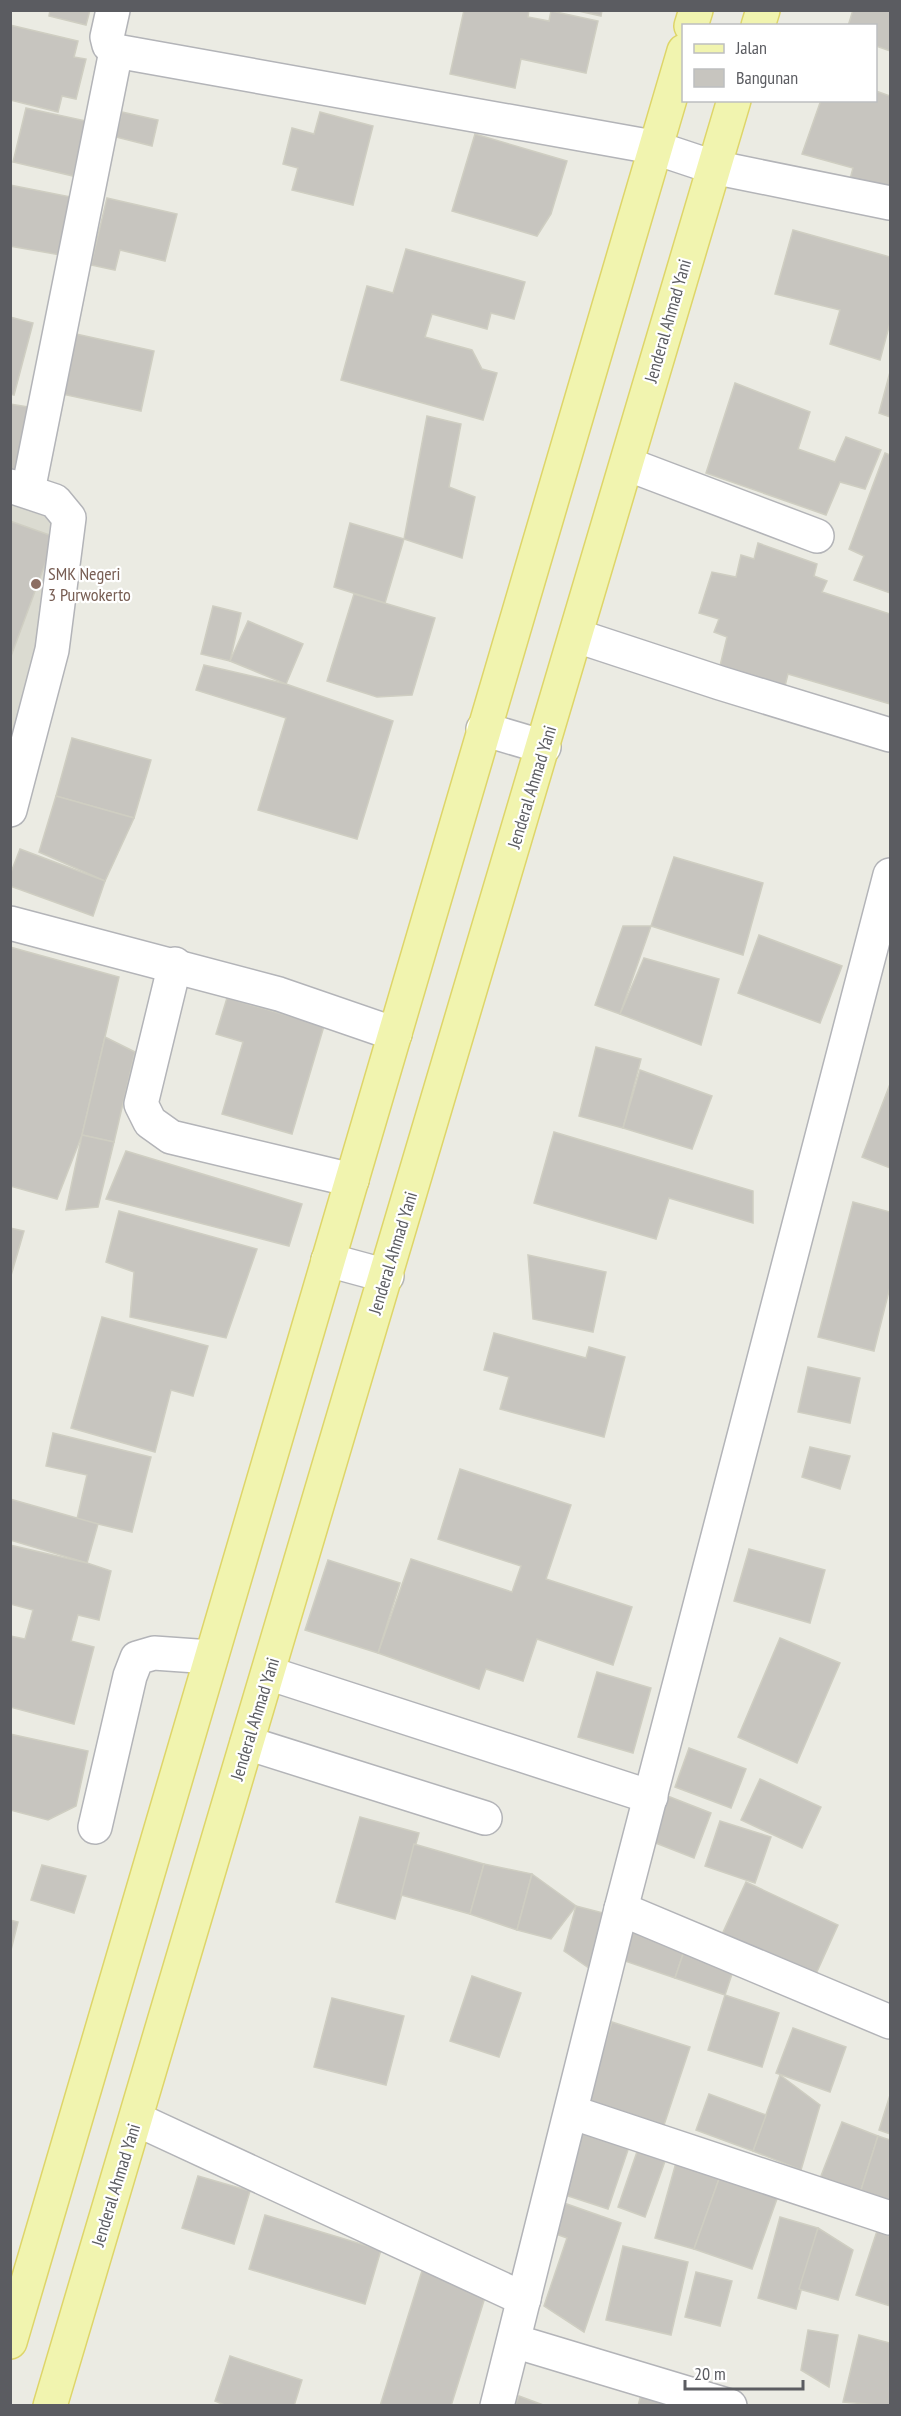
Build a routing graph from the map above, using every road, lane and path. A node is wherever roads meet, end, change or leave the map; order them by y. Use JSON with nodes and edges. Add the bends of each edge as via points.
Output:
{"nodes":[{"id":1,"x":113,"y":10,"type":"edge"},
{"id":2,"x":116,"y":51,"type":"junction"},
{"id":3,"x":682,"y":57,"type":"edge"},
{"id":4,"x":734,"y":102,"type":"edge"},
{"id":5,"x":653,"y":147,"type":"junction"},
{"id":6,"x":713,"y":167,"type":"junction"},
{"id":7,"x":891,"y":203,"type":"edge"},
{"id":8,"x":627,"y":464,"type":"junction"},
{"id":9,"x":19,"y":488,"type":"edge"},
{"id":10,"x":817,"y":536,"type":"dead end"},
{"id":11,"x":577,"y":636,"type":"junction"},
{"id":12,"x":483,"y":729,"type":"junction"},
{"id":13,"x":891,"y":735,"type":"edge"},
{"id":14,"x":544,"y":747,"type":"junction"},
{"id":15,"x":10,"y":810,"type":"edge"},
{"id":16,"x":891,"y":875,"type":"edge"},
{"id":17,"x":10,"y":923,"type":"edge"},
{"id":18,"x":175,"y":964,"type":"junction"},
{"id":19,"x":395,"y":1034,"type":"junction"},
{"id":20,"x":351,"y":1180,"type":"junction"},
{"id":21,"x":328,"y":1260,"type":"junction"},
{"id":22,"x":387,"y":1276,"type":"junction"},
{"id":23,"x":211,"y":1657,"type":"junction"},
{"id":24,"x":268,"y":1673,"type":"junction"},
{"id":25,"x":247,"y":1743,"type":"junction"},
{"id":26,"x":651,"y":1797,"type":"junction"},
{"id":27,"x":485,"y":1818,"type":"dead end"},
{"id":28,"x":95,"y":1827,"type":"dead end"},
{"id":29,"x":621,"y":1909,"type":"junction"},
{"id":30,"x":891,"y":2022,"type":"edge"},
{"id":31,"x":571,"y":2112,"type":"junction"},
{"id":32,"x":136,"y":2119,"type":"junction"},
{"id":33,"x":891,"y":2218,"type":"edge"},
{"id":34,"x":524,"y":2298,"type":"junction"},
{"id":35,"x":514,"y":2341,"type":"junction"},
{"id":36,"x":10,"y":2342,"type":"edge"},
{"id":37,"x":50,"y":2406,"type":"edge"},
{"id":38,"x":497,"y":2406,"type":"edge"},
{"id":39,"x":730,"y":2406,"type":"edge"}],
"edges":[{"from":1,"to":2,"type":"street","via":[[107,37]]},
{"from":2,"to":5,"type":"street"},
{"from":2,"to":9,"type":"street"},
{"from":3,"to":5,"type":"main road"},
{"from":4,"to":6,"type":"main road","name":"Jenderal Ahmad Yani"},
{"from":5,"to":6,"type":"street"},
{"from":5,"to":12,"type":"main road"},
{"from":6,"to":7,"type":"street"},
{"from":6,"to":8,"type":"main road","name":"Jenderal Ahmad Yani"},
{"from":8,"to":10,"type":"street"},
{"from":8,"to":11,"type":"main road","name":"Jenderal Ahmad Yani"},
{"from":9,"to":15,"type":"street","via":[[55,501],[69,518],[52,650]]},
{"from":11,"to":13,"type":"street"},
{"from":11,"to":14,"type":"main road","name":"Jenderal Ahmad Yani"},
{"from":12,"to":14,"type":"street"},
{"from":12,"to":19,"type":"main road"},
{"from":14,"to":22,"type":"main road","name":"Jenderal Ahmad Yani"},
{"from":16,"to":26,"type":"street"},
{"from":17,"to":18,"type":"street"},
{"from":18,"to":19,"type":"street"},
{"from":18,"to":20,"type":"street","via":[[141,1104],[150,1122],[171,1137]]},
{"from":19,"to":20,"type":"main road"},
{"from":20,"to":21,"type":"main road"},
{"from":21,"to":22,"type":"street"},
{"from":21,"to":23,"type":"main road"},
{"from":22,"to":24,"type":"main road","name":"Jenderal Ahmad Yani"},
{"from":23,"to":28,"type":"street","via":[[154,1653],[137,1658]]},
{"from":23,"to":36,"type":"main road"},
{"from":24,"to":25,"type":"main road","name":"Jenderal Ahmad Yani"},
{"from":24,"to":26,"type":"street"},
{"from":25,"to":27,"type":"street"},
{"from":25,"to":32,"type":"main road","name":"Jenderal Ahmad Yani"},
{"from":26,"to":29,"type":"street"},
{"from":29,"to":30,"type":"street"},
{"from":29,"to":31,"type":"street"},
{"from":31,"to":33,"type":"street"},
{"from":31,"to":34,"type":"street"},
{"from":32,"to":34,"type":"street"},
{"from":32,"to":37,"type":"main road","name":"Jenderal Ahmad Yani"},
{"from":34,"to":35,"type":"street"},
{"from":35,"to":38,"type":"street"},
{"from":35,"to":39,"type":"street"}]}
